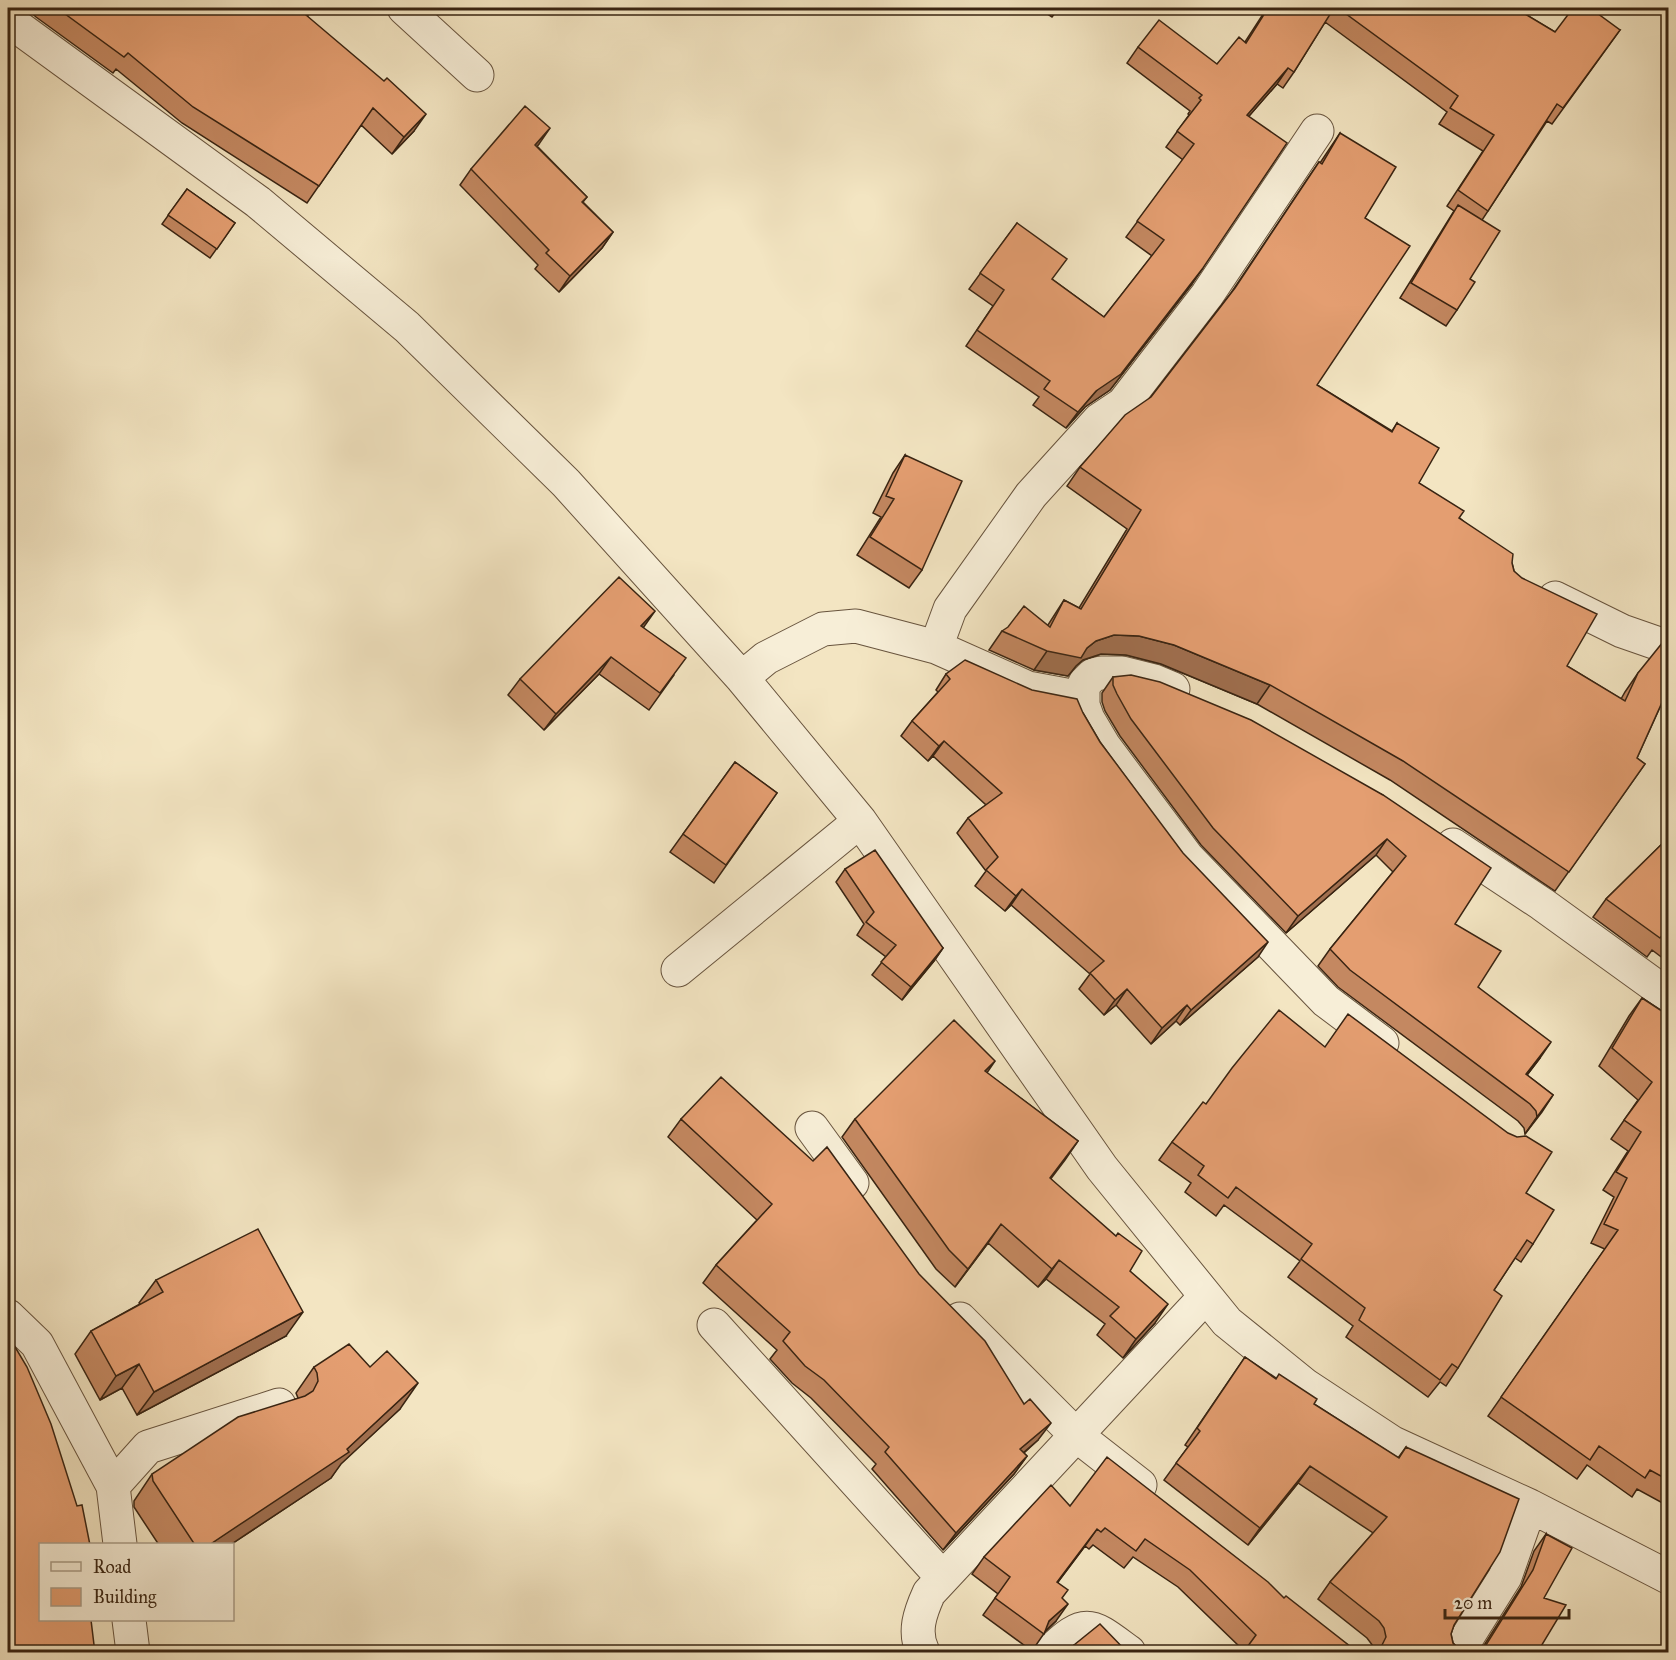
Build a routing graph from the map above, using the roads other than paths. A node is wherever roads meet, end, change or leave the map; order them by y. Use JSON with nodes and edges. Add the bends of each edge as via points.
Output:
{"nodes":[{"id":1,"x":404,"y":8,"type":"edge"},
{"id":2,"x":8,"y":20,"type":"edge"},
{"id":3,"x":477,"y":75,"type":"dead end"},
{"id":4,"x":1317,"y":131,"type":"dead end"},
{"id":5,"x":1528,"y":585,"type":"edge"},
{"id":6,"x":936,"y":647,"type":"junction"},
{"id":7,"x":1668,"y":647,"type":"edge"},
{"id":8,"x":742,"y":678,"type":"junction"},
{"id":9,"x":1082,"y":698,"type":"junction"},
{"id":10,"x":1196,"y":698,"type":"edge"},
{"id":11,"x":860,"y":821,"type":"junction"},
{"id":12,"x":1428,"y":828,"type":"edge"},
{"id":13,"x":678,"y":970,"type":"dead end"},
{"id":14,"x":1668,"y":995,"type":"edge"},
{"id":15,"x":1402,"y":1058,"type":"edge"},
{"id":16,"x":812,"y":1128,"type":"dead end"},
{"id":17,"x":867,"y":1204,"type":"edge"},
{"id":18,"x":1206,"y":1296,"type":"junction"},
{"id":19,"x":938,"y":1297,"type":"edge"},
{"id":20,"x":8,"y":1316,"type":"edge"},
{"id":21,"x":714,"y":1325,"type":"dead end"},
{"id":22,"x":281,"y":1404,"type":"edge"},
{"id":23,"x":1076,"y":1435,"type":"junction"},
{"id":24,"x":113,"y":1486,"type":"junction"},
{"id":25,"x":1159,"y":1500,"type":"edge"},
{"id":26,"x":1530,"y":1506,"type":"junction"},
{"id":27,"x":120,"y":1543,"type":"edge"},
{"id":28,"x":1668,"y":1577,"type":"edge"},
{"id":29,"x":943,"y":1578,"type":"junction"},
{"id":30,"x":129,"y":1621,"type":"edge"},
{"id":31,"x":133,"y":1653,"type":"edge"},
{"id":32,"x":922,"y":1653,"type":"edge"},
{"id":33,"x":1050,"y":1653,"type":"edge"},
{"id":34,"x":1129,"y":1653,"type":"edge"},
{"id":35,"x":1458,"y":1653,"type":"edge"}],
"edges":[{"from":1,"to":3,"type":"street"},
{"from":2,"to":8,"type":"street","via":[[258,202],[407,327],[566,483]]},
{"from":4,"to":6,"type":"street","via":[[1207,295],[1123,404],[1100,420],[1031,495],[950,609]]},
{"from":5,"to":7,"type":"street","via":[[1622,631]]},
{"from":6,"to":8,"type":"street","via":[[856,626],[823,629],[766,658]]},
{"from":6,"to":9,"type":"street","via":[[1028,688]]},
{"from":8,"to":11,"type":"street"},
{"from":9,"to":10,"type":"street","via":[[1083,688],[1093,675],[1122,673]]},
{"from":9,"to":15,"type":"street","via":[[1088,719],[1104,746],[1187,857],[1326,1001]]},
{"from":11,"to":13,"type":"street"},
{"from":11,"to":18,"type":"street","via":[[1102,1168]]},
{"from":12,"to":14,"type":"street"},
{"from":16,"to":17,"type":"street"},
{"from":18,"to":23,"type":"street"},
{"from":18,"to":26,"type":"street","via":[[1227,1322],[1305,1385],[1393,1443]]},
{"from":19,"to":23,"type":"street"},
{"from":20,"to":24,"type":"street","via":[[37,1344]]},
{"from":21,"to":29,"type":"street"},
{"from":22,"to":24,"type":"street","via":[[148,1447]]},
{"from":23,"to":25,"type":"street"},
{"from":23,"to":29,"type":"street"},
{"from":24,"to":27,"type":"street"},
{"from":26,"to":28,"type":"street"},
{"from":26,"to":35,"type":"street","via":[[1505,1577]]},
{"from":29,"to":32,"type":"street","via":[[929,1593],[919,1615],[917,1641]]},
{"from":30,"to":31,"type":"street"},
{"from":33,"to":34,"type":"street","via":[[1069,1633],[1090,1629]]}]}
